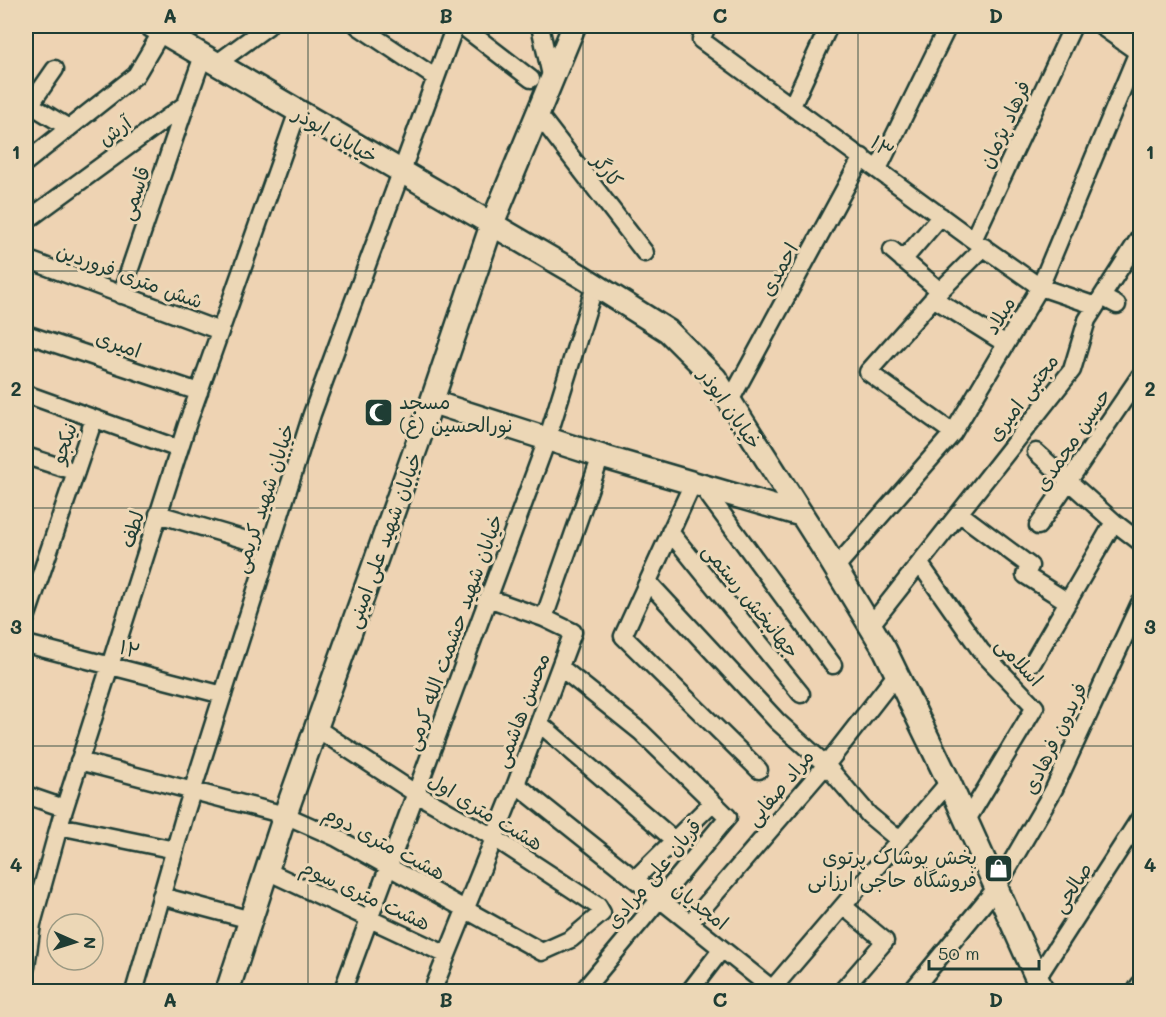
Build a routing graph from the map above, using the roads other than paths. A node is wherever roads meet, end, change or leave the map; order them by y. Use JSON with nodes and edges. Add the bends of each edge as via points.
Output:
{"nodes":[{"id":1,"x":268,"y":26,"type":"edge"},
{"id":2,"x":358,"y":26,"type":"edge"},
{"id":3,"x":455,"y":26,"type":"edge"},
{"id":4,"x":462,"y":26,"type":"edge"},
{"id":5,"x":540,"y":26,"type":"edge"},
{"id":6,"x":574,"y":26,"type":"edge"},
{"id":7,"x":829,"y":26,"type":"edge"},
{"id":8,"x":948,"y":26,"type":"edge"},
{"id":9,"x":1073,"y":26,"type":"edge"},
{"id":10,"x":1106,"y":26,"type":"edge"},
{"id":11,"x":162,"y":28,"type":"edge"},
{"id":12,"x":704,"y":33,"type":"edge"},
{"id":13,"x":1140,"y":49,"type":"edge"},
{"id":14,"x":209,"y":60,"type":"junction"},
{"id":15,"x":55,"y":69,"type":"dead end"},
{"id":16,"x":436,"y":78,"type":"junction"},
{"id":17,"x":542,"y":80,"type":"junction"},
{"id":18,"x":28,"y":103,"type":"edge"},
{"id":19,"x":186,"y":104,"type":"junction"},
{"id":20,"x":792,"y":106,"type":"junction"},
{"id":21,"x":298,"y":111,"type":"junction"},
{"id":22,"x":538,"y":114,"type":"junction"},
{"id":23,"x":69,"y":128,"type":"junction"},
{"id":24,"x":862,"y":157,"type":"junction"},
{"id":25,"x":26,"y":162,"type":"edge"},
{"id":26,"x":878,"y":169,"type":"junction"},
{"id":27,"x":402,"y":172,"type":"junction"},
{"id":28,"x":941,"y":216,"type":"junction"},
{"id":29,"x":26,"y":221,"type":"edge"},
{"id":30,"x":492,"y":224,"type":"junction"},
{"id":31,"x":1140,"y":237,"type":"edge"},
{"id":32,"x":979,"y":243,"type":"junction"},
{"id":33,"x":645,"y":253,"type":"dead end"},
{"id":34,"x":26,"y":259,"type":"edge"},
{"id":35,"x":595,"y":285,"type":"junction"},
{"id":36,"x":1040,"y":286,"type":"junction"},
{"id":37,"x":121,"y":295,"type":"junction"},
{"id":38,"x":936,"y":295,"type":"junction"},
{"id":39,"x":1099,"y":301,"type":"junction"},
{"id":40,"x":1117,"y":305,"type":"dead end"},
{"id":41,"x":220,"y":331,"type":"junction"},
{"id":42,"x":26,"y":334,"type":"edge"},
{"id":43,"x":1006,"y":344,"type":"junction"},
{"id":44,"x":1140,"y":376,"type":"edge"},
{"id":45,"x":199,"y":392,"type":"junction"},
{"id":46,"x":26,"y":394,"type":"edge"},
{"id":47,"x":730,"y":401,"type":"junction"},
{"id":48,"x":432,"y":402,"type":"junction"},
{"id":49,"x":94,"y":419,"type":"junction"},
{"id":50,"x":953,"y":433,"type":"junction"},
{"id":51,"x":547,"y":440,"type":"junction"},
{"id":52,"x":179,"y":450,"type":"junction"},
{"id":53,"x":1036,"y":452,"type":"dead end"},
{"id":54,"x":26,"y":456,"type":"edge"},
{"id":55,"x":601,"y":456,"type":"junction"},
{"id":56,"x":76,"y":472,"type":"junction"},
{"id":57,"x":1070,"y":481,"type":"junction"},
{"id":58,"x":697,"y":484,"type":"junction"},
{"id":59,"x":959,"y":513,"type":"junction"},
{"id":60,"x":158,"y":514,"type":"junction"},
{"id":61,"x":802,"y":514,"type":"junction"},
{"id":62,"x":1114,"y":522,"type":"junction"},
{"id":63,"x":1038,"y":526,"type":"dead end"},
{"id":64,"x":670,"y":532,"type":"junction"},
{"id":65,"x":1138,"y":535,"type":"edge"},
{"id":66,"x":270,"y":547,"type":"junction"},
{"id":67,"x":920,"y":564,"type":"junction"},
{"id":68,"x":835,"y":568,"type":"junction"},
{"id":69,"x":649,"y":583,"type":"junction"},
{"id":70,"x":488,"y":598,"type":"junction"},
{"id":71,"x":1068,"y":602,"type":"junction"},
{"id":72,"x":1140,"y":603,"type":"edge"},
{"id":73,"x":26,"y":618,"type":"edge"},
{"id":74,"x":544,"y":618,"type":"junction"},
{"id":75,"x":870,"y":626,"type":"junction"},
{"id":76,"x":26,"y":644,"type":"edge"},
{"id":77,"x":1033,"y":662,"type":"dead end"},
{"id":78,"x":110,"y":665,"type":"junction"},
{"id":79,"x":833,"y":665,"type":"dead end"},
{"id":80,"x":560,"y":667,"type":"junction"},
{"id":81,"x":896,"y":675,"type":"junction"},
{"id":82,"x":801,"y":694,"type":"dead end"},
{"id":83,"x":223,"y":695,"type":"junction"},
{"id":84,"x":539,"y":723,"type":"junction"},
{"id":85,"x":316,"y":728,"type":"junction"},
{"id":86,"x":79,"y":761,"type":"junction"},
{"id":87,"x":826,"y":765,"type":"junction"},
{"id":88,"x":759,"y":770,"type":"dead end"},
{"id":89,"x":949,"y":782,"type":"junction"},
{"id":90,"x":516,"y":784,"type":"junction"},
{"id":91,"x":192,"y":791,"type":"junction"},
{"id":92,"x":415,"y":793,"type":"junction"},
{"id":93,"x":26,"y":795,"type":"edge"},
{"id":94,"x":713,"y":802,"type":"junction"},
{"id":95,"x":64,"y":808,"type":"junction"},
{"id":96,"x":285,"y":815,"type":"junction"},
{"id":97,"x":1140,"y":818,"type":"edge"},
{"id":98,"x":967,"y":820,"type":"junction"},
{"id":99,"x":59,"y":826,"type":"junction"},
{"id":100,"x":493,"y":837,"type":"junction"},
{"id":101,"x":674,"y":840,"type":"junction"},
{"id":102,"x":900,"y":840,"type":"junction"},
{"id":103,"x":175,"y":850,"type":"junction"},
{"id":104,"x":388,"y":866,"type":"junction"},
{"id":105,"x":267,"y":871,"type":"junction"},
{"id":106,"x":635,"y":879,"type":"junction"},
{"id":107,"x":998,"y":887,"type":"junction"},
{"id":108,"x":161,"y":896,"type":"junction"},
{"id":109,"x":658,"y":898,"type":"junction"},
{"id":110,"x":843,"y":906,"type":"junction"},
{"id":111,"x":465,"y":909,"type":"junction"},
{"id":112,"x":602,"y":913,"type":"joint"},
{"id":113,"x":369,"y":919,"type":"junction"},
{"id":114,"x":250,"y":920,"type":"junction"},
{"id":115,"x":690,"y":923,"type":"junction"},
{"id":116,"x":722,"y":949,"type":"junction"},
{"id":117,"x":447,"y":955,"type":"junction"},
{"id":118,"x":26,"y":966,"type":"edge"},
{"id":119,"x":1140,"y":984,"type":"edge"},
{"id":120,"x":1041,"y":988,"type":"edge"},
{"id":121,"x":774,"y":990,"type":"edge"},
{"id":122,"x":134,"y":992,"type":"edge"},
{"id":123,"x":227,"y":992,"type":"edge"},
{"id":124,"x":342,"y":992,"type":"edge"},
{"id":125,"x":432,"y":992,"type":"edge"},
{"id":126,"x":582,"y":992,"type":"edge"},
{"id":127,"x":689,"y":992,"type":"edge"},
{"id":128,"x":841,"y":992,"type":"edge"},
{"id":129,"x":911,"y":992,"type":"edge"},
{"id":130,"x":1135,"y":992,"type":"edge"}],
"edges":[{"from":1,"to":14,"type":"street"},
{"from":2,"to":16,"type":"street"},
{"from":3,"to":16,"type":"street","name":"خیابان شهید کریمی"},
{"from":4,"to":17,"type":"street"},
{"from":5,"to":17,"type":"street"},
{"from":6,"to":17,"type":"street","name":"خیابان شهید علی امینی"},
{"from":7,"to":20,"type":"street"},
{"from":8,"to":26,"type":"street"},
{"from":9,"to":32,"type":"street","name":"فرهاد پژمان"},
{"from":10,"to":13,"type":"street"},
{"from":11,"to":14,"type":"street","name":"خیابان ابوذر"},
{"from":11,"to":23,"type":"street","via":[[136,75]]},
{"from":12,"to":20,"type":"street","name":"۱۳"},
{"from":13,"to":36,"type":"street","name":"میلاد"},
{"from":14,"to":19,"type":"street"},
{"from":14,"to":21,"type":"street","name":"خیابان ابوذر"},
{"from":15,"to":18,"type":"street"},
{"from":16,"to":27,"type":"street","name":"خیابان شهید کریمی"},
{"from":17,"to":22,"type":"street","name":"خیابان شهید علی امینی"},
{"from":18,"to":23,"type":"street"},
{"from":19,"to":29,"type":"street","name":"آرش"},
{"from":19,"to":37,"type":"street","name":"قاسمی"},
{"from":20,"to":24,"type":"street","name":"۱۳"},
{"from":21,"to":27,"type":"street","name":"خیابان ابوذر"},
{"from":21,"to":41,"type":"street","name":"لطف"},
{"from":22,"to":30,"type":"street","name":"خیابان شهید علی امینی"},
{"from":22,"to":33,"type":"street","name":"کارگر"},
{"from":23,"to":25,"type":"street"},
{"from":24,"to":26,"type":"street","name":"۱۳"},
{"from":24,"to":47,"type":"street","name":"احمدی"},
{"from":26,"to":28,"type":"street","name":"۱۳"},
{"from":27,"to":30,"type":"street","name":"خیابان ابوذر"},
{"from":27,"to":66,"type":"street","name":"خیابان شهید کریمی","via":[[312,414]]},
{"from":28,"to":32,"type":"street","name":"۱۳"},
{"from":28,"to":38,"type":"street","via":[[897,255]]},
{"from":30,"to":35,"type":"street","name":"خیابان ابوذر"},
{"from":30,"to":48,"type":"street","name":"خیابان شهید علی امینی"},
{"from":31,"to":39,"type":"street","name":"مجتبی امیری"},
{"from":32,"to":36,"type":"street","name":"۱۳"},
{"from":32,"to":38,"type":"street"},
{"from":34,"to":37,"type":"street","name":"شش متری فروردین"},
{"from":35,"to":47,"type":"street","name":"خیابان ابوذر","via":[[668,331],[715,378]]},
{"from":35,"to":51,"type":"street","name":"خیابان شهید حشمت الله کرمی"},
{"from":36,"to":39,"type":"street","name":"۱۳"},
{"from":36,"to":43,"type":"street","name":"میلاد"},
{"from":37,"to":41,"type":"street","name":"شش متری فروردین"},
{"from":38,"to":43,"type":"street"},
{"from":38,"to":50,"type":"street","via":[[868,372]]},
{"from":39,"to":40,"type":"street","name":"۱۳"},
{"from":39,"to":59,"type":"street","name":"مجتبی امیری","via":[[1087,320],[1072,370]]},
{"from":41,"to":45,"type":"street","name":"لطف"},
{"from":42,"to":45,"type":"street","name":"امیری"},
{"from":43,"to":50,"type":"street","name":"میلاد"},
{"from":44,"to":57,"type":"street","name":"حسین محمدی"},
{"from":45,"to":52,"type":"street","name":"لطف"},
{"from":46,"to":49,"type":"street"},
{"from":47,"to":61,"type":"street","name":"خیابان ابوذر"},
{"from":48,"to":51,"type":"street"},
{"from":48,"to":85,"type":"street","name":"خیابان شهید علی امینی"},
{"from":49,"to":52,"type":"street"},
{"from":49,"to":56,"type":"street","name":"نیکجو"},
{"from":50,"to":68,"type":"street","name":"میلاد"},
{"from":51,"to":55,"type":"street"},
{"from":51,"to":70,"type":"street","name":"خیابان شهید حشمت الله کرمی"},
{"from":52,"to":60,"type":"street","name":"لطف"},
{"from":53,"to":57,"type":"street"},
{"from":54,"to":56,"type":"street"},
{"from":55,"to":58,"type":"street"},
{"from":55,"to":74,"type":"street"},
{"from":56,"to":73,"type":"street","name":"نیکجو"},
{"from":57,"to":62,"type":"street"},
{"from":57,"to":63,"type":"street","name":"حسین محمدی"},
{"from":58,"to":61,"type":"street"},
{"from":58,"to":64,"type":"street"},
{"from":58,"to":79,"type":"street"},
{"from":59,"to":67,"type":"street","name":"مجتبی امیری"},
{"from":59,"to":71,"type":"street","via":[[1030,566],[1025,574]]},
{"from":60,"to":66,"type":"street"},
{"from":60,"to":78,"type":"street","name":"لطف"},
{"from":61,"to":68,"type":"street","name":"خیابان ابوذر"},
{"from":62,"to":65,"type":"street"},
{"from":62,"to":71,"type":"street"},
{"from":64,"to":69,"type":"street"},
{"from":64,"to":82,"type":"street","name":"جهانبخش رستمی"},
{"from":66,"to":83,"type":"street","name":"خیابان شهید کریمی"},
{"from":67,"to":75,"type":"street","name":"مجتبی امیری"},
{"from":67,"to":98,"type":"street","name":"اسلامی","via":[[981,651],[1035,707]]},
{"from":68,"to":75,"type":"street","name":"خیابان ابوذر"},
{"from":69,"to":87,"type":"street","via":[[777,721]]},
{"from":69,"to":88,"type":"street","via":[[623,636]]},
{"from":70,"to":74,"type":"street"},
{"from":70,"to":92,"type":"street","name":"خیابان شهید حشمت الله کرمی"},
{"from":71,"to":77,"type":"street"},
{"from":72,"to":107,"type":"street","name":"فریدون فرهادی","via":[[1054,789]]},
{"from":74,"to":80,"type":"street","name":"محسن هاشمی","via":[[573,632]]},
{"from":75,"to":81,"type":"street","name":"خیابان ابوذر"},
{"from":76,"to":78,"type":"street","name":"۱۲"},
{"from":78,"to":83,"type":"street","name":"۱۲"},
{"from":78,"to":86,"type":"street","name":"لطف"},
{"from":80,"to":84,"type":"street","name":"محسن هاشمی"},
{"from":80,"to":94,"type":"street","name":"قربان علی مرادی","via":[[641,732]]},
{"from":81,"to":87,"type":"street","name":"مراد صفایی"},
{"from":81,"to":89,"type":"street","name":"خیابان ابوذر"},
{"from":83,"to":91,"type":"street","name":"خیابان شهید کریمی"},
{"from":84,"to":90,"type":"street","name":"محسن هاشمی"},
{"from":84,"to":101,"type":"street"},
{"from":85,"to":92,"type":"street","name":"هشت متری اول"},
{"from":85,"to":96,"type":"street","name":"خیابان شهید علی امینی"},
{"from":86,"to":91,"type":"street","name":"هشت متری دوم"},
{"from":86,"to":95,"type":"street","name":"لطف"},
{"from":87,"to":102,"type":"street","via":[[869,814]]},
{"from":87,"to":115,"type":"street","name":"مراد صفایی"},
{"from":89,"to":98,"type":"street","name":"خیابان ابوذر"},
{"from":89,"to":102,"type":"street"},
{"from":90,"to":100,"type":"street","name":"محسن هاشمی"},
{"from":90,"to":106,"type":"street","name":"امجدیان"},
{"from":91,"to":96,"type":"street","name":"هشت متری دوم"},
{"from":91,"to":103,"type":"street","name":"خیابان شهید کریمی"},
{"from":92,"to":100,"type":"street","name":"هشت متری اول"},
{"from":92,"to":104,"type":"street","name":"خیابان شهید حشمت الله کرمی"},
{"from":93,"to":95,"type":"street"},
{"from":94,"to":101,"type":"street"},
{"from":94,"to":109,"type":"street","name":"قربان علی مرادی","via":[[728,817]]},
{"from":95,"to":99,"type":"street","name":"لطف"},
{"from":96,"to":104,"type":"street","name":"هشت متری دوم"},
{"from":96,"to":105,"type":"street","name":"خیابان شهید علی امینی"},
{"from":97,"to":120,"type":"street","name":"صالحی"},
{"from":98,"to":107,"type":"street","name":"خیابان ابوذر"},
{"from":99,"to":103,"type":"street"},
{"from":99,"to":118,"type":"street","name":"لطف","via":[[32,924]]},
{"from":100,"to":111,"type":"street","name":"محسن هاشمی"},
{"from":100,"to":112,"type":"street","name":"هشت متری اول","via":[[598,906]]},
{"from":101,"to":106,"type":"street"},
{"from":102,"to":110,"type":"street"},
{"from":103,"to":108,"type":"street","name":"خیابان شهید کریمی"},
{"from":104,"to":111,"type":"street","name":"هشت متری دوم"},
{"from":104,"to":113,"type":"street","name":"خیابان شهید حشمت الله کرمی"},
{"from":105,"to":113,"type":"street","name":"هشت متری سوم"},
{"from":105,"to":114,"type":"street","name":"خیابان شهید علی امینی"},
{"from":106,"to":109,"type":"street","name":"امجدیان"},
{"from":107,"to":120,"type":"street","name":"خیابان ابوذر"},
{"from":107,"to":129,"type":"street"},
{"from":108,"to":114,"type":"street"},
{"from":108,"to":122,"type":"street","name":"خیابان شهید کریمی"},
{"from":109,"to":115,"type":"street","name":"امجدیان"},
{"from":109,"to":126,"type":"street","name":"قربان علی مرادی"},
{"from":110,"to":121,"type":"street"},
{"from":110,"to":128,"type":"street","via":[[885,941]]},
{"from":111,"to":112,"type":"street","name":"هشت متری دوم","via":[[542,952],[571,939]]},
{"from":111,"to":117,"type":"street","name":"محسن هاشمی"},
{"from":113,"to":117,"type":"street","name":"هشت متری سوم"},
{"from":113,"to":124,"type":"street","name":"خیابان شهید حشمت الله کرمی"},
{"from":114,"to":123,"type":"street","name":"خیابان شهید علی امینی"},
{"from":115,"to":116,"type":"street","name":"امجدیان"},
{"from":116,"to":121,"type":"street","name":"امجدیان"},
{"from":116,"to":127,"type":"street"},
{"from":117,"to":125,"type":"street","name":"محسن هاشمی"},
{"from":119,"to":130,"type":"street"}]}
